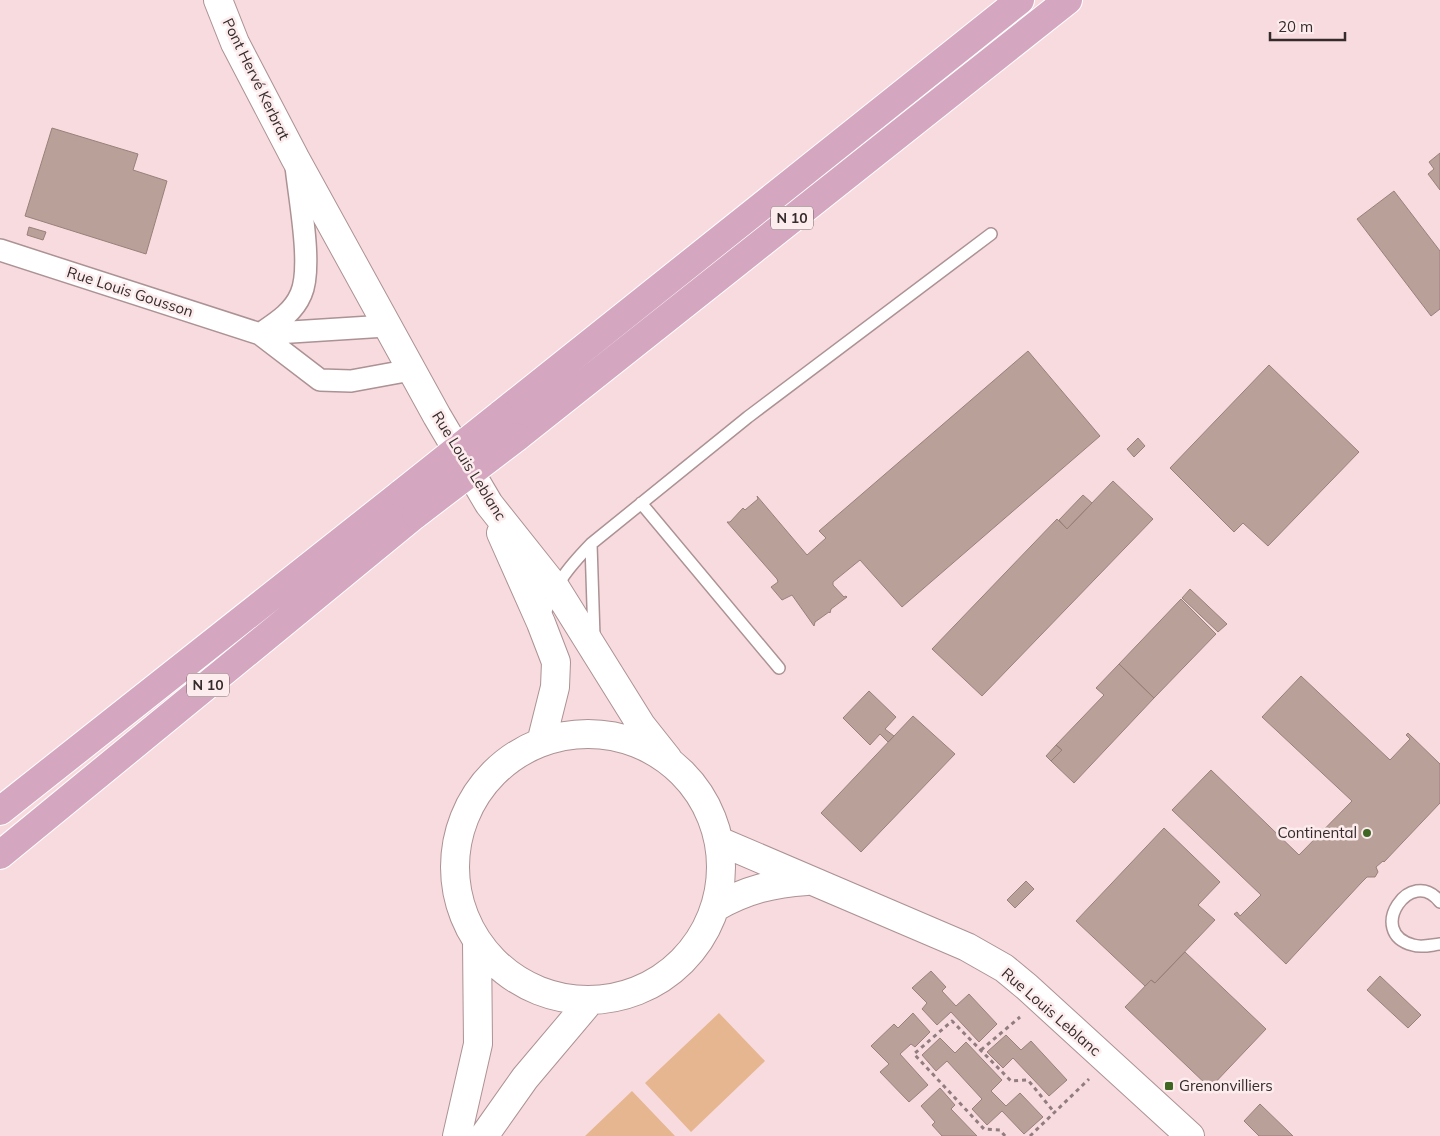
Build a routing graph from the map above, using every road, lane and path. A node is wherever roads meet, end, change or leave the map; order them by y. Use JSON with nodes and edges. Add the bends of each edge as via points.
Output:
{"nodes":[{"id":1,"x":218,"y":0,"type":"edge"},
{"id":2,"x":1020,"y":0,"type":"edge"},
{"id":3,"x":1068,"y":0,"type":"edge"},
{"id":4,"x":295,"y":158,"type":"junction"},
{"id":5,"x":991,"y":234,"type":"dead end"},
{"id":6,"x":0,"y":250,"type":"edge"},
{"id":7,"x":386,"y":326,"type":"junction"},
{"id":8,"x":260,"y":334,"type":"junction"},
{"id":9,"x":411,"y":370,"type":"junction"},
{"id":10,"x":641,"y":502,"type":"junction"},
{"id":11,"x":409,"y":503,"type":"junction"},
{"id":12,"x":489,"y":504,"type":"junction"},
{"id":13,"x":591,"y":544,"type":"junction"},
{"id":14,"x":555,"y":587,"type":"junction"},
{"id":15,"x":542,"y":623,"type":"junction"},
{"id":16,"x":594,"y":649,"type":"junction"},
{"id":17,"x":779,"y":668,"type":"dead end"},
{"id":18,"x":542,"y":739,"type":"junction"},
{"id":19,"x":668,"y":759,"type":"junction"},
{"id":20,"x":0,"y":811,"type":"edge"},
{"id":21,"x":719,"y":841,"type":"junction"},
{"id":22,"x":0,"y":855,"type":"edge"},
{"id":23,"x":811,"y":881,"type":"junction"},
{"id":24,"x":1440,"y":902,"type":"edge"},
{"id":25,"x":716,"y":907,"type":"junction"},
{"id":26,"x":477,"y":941,"type":"junction"},
{"id":27,"x":1440,"y":944,"type":"edge"},
{"id":28,"x":1041,"y":999,"type":"junction"},
{"id":29,"x":590,"y":1001,"type":"junction"},
{"id":30,"x":981,"y":1050,"type":"junction"},
{"id":31,"x":1108,"y":1062,"type":"junction"},
{"id":32,"x":1054,"y":1112,"type":"junction"},
{"id":33,"x":457,"y":1136,"type":"edge"},
{"id":34,"x":484,"y":1136,"type":"edge"},
{"id":35,"x":1005,"y":1136,"type":"edge"},
{"id":36,"x":1030,"y":1136,"type":"edge"},
{"id":37,"x":1190,"y":1136,"type":"edge"}],
"edges":[{"from":1,"to":4,"type":"main road","name":"Pont Hervé Kerbrat","via":[[235,44]]},
{"from":2,"to":11,"type":"main road","number":"N 10","bridge":true,"via":[[500,415]]},
{"from":3,"to":11,"type":"main road","number":"N 10","bridge":true,"via":[[517,437]]},
{"from":4,"to":7,"type":"main road","name":"Rue Louis Leblanc"},
{"from":4,"to":8,"type":"street","via":[[306,273],[302,293],[283,318]]},
{"from":5,"to":10,"type":"lane"},
{"from":6,"to":8,"type":"street","name":"Rue Louis Gousson"},
{"from":7,"to":8,"type":"street","name":"Rue Louis Gousson"},
{"from":7,"to":9,"type":"main road","name":"Rue Louis Leblanc"},
{"from":8,"to":9,"type":"street","name":"Rue Louis Gousson","via":[[320,380],[351,381]]},
{"from":9,"to":12,"type":"main road","name":"Rue Louis Leblanc"},
{"from":10,"to":13,"type":"lane"},
{"from":10,"to":17,"type":"lane"},
{"from":11,"to":20,"type":"main road","number":"N 10"},
{"from":11,"to":22,"type":"main road","number":"N 10"},
{"from":12,"to":14,"type":"main road","name":"Rue Louis Leblanc"},
{"from":12,"to":15,"type":"main road"},
{"from":13,"to":14,"type":"lane"},
{"from":13,"to":16,"type":"lane"},
{"from":14,"to":15,"type":"lane"},
{"from":14,"to":16,"type":"main road","name":"Rue Louis Leblanc"},
{"from":15,"to":18,"type":"main road","via":[[556,662],[555,687]]},
{"from":16,"to":19,"type":"main road","name":"Rue Louis Leblanc","via":[[641,725]]},
{"from":18,"to":19,"type":"main road","via":[[591,733],[632,740]]},
{"from":18,"to":26,"type":"main road","via":[[518,753],[490,776],[470,806],[458,839],[456,879],[465,918]]},
{"from":19,"to":21,"type":"main road","via":[[691,782],[709,810]]},
{"from":21,"to":23,"type":"main road","name":"Rue Louis Leblanc"},
{"from":21,"to":25,"type":"main road","via":[[722,874]]},
{"from":23,"to":25,"type":"main road","name":"Rue Louis Leblanc","via":[[776,883],[753,889]]},
{"from":23,"to":28,"type":"main road","name":"Rue Louis Leblanc","via":[[967,948],[1004,968]]},
{"from":24,"to":27,"type":"lane","via":[[1431,894],[1414,892],[1398,901],[1392,919],[1393,928],[1405,942],[1414,946]]},
{"from":25,"to":29,"type":"main road","via":[[696,945],[666,976],[627,994]]},
{"from":26,"to":29,"type":"main road","via":[[514,977],[547,994]]},
{"from":26,"to":33,"type":"main road","via":[[478,1044]]},
{"from":28,"to":30,"type":"path"},
{"from":28,"to":31,"type":"main road","name":"Rue Louis Leblanc"},
{"from":29,"to":34,"type":"main road","via":[[525,1078]]},
{"from":30,"to":32,"type":"path","via":[[1010,1081],[1028,1080]]},
{"from":30,"to":35,"type":"path","via":[[952,1021],[914,1054],[984,1129],[1000,1130]]},
{"from":31,"to":32,"type":"path"},
{"from":31,"to":37,"type":"main road","name":"Rue Louis Leblanc"},
{"from":32,"to":36,"type":"path"}]}
